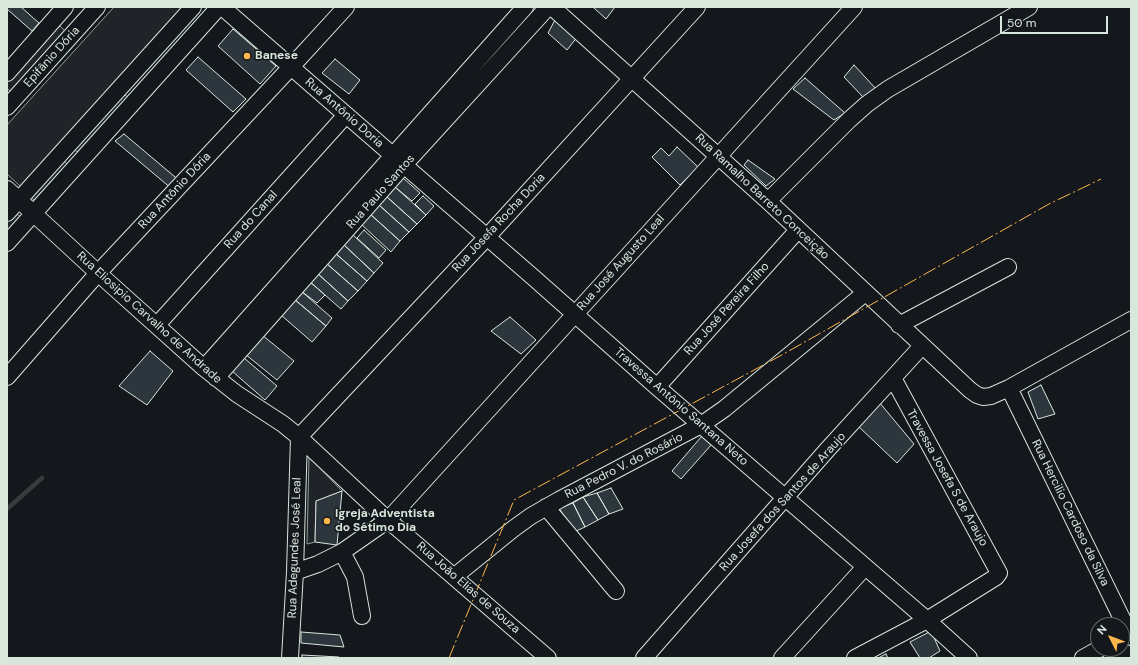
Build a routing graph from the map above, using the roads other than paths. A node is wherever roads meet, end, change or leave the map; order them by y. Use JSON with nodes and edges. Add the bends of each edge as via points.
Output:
{"nodes":[{"id":1,"x":65,"y":7,"type":"edge"},
{"id":2,"x":97,"y":7,"type":"edge"},
{"id":3,"x":192,"y":7,"type":"edge"},
{"id":4,"x":219,"y":7,"type":"edge"},
{"id":5,"x":222,"y":7,"type":"edge"},
{"id":6,"x":346,"y":7,"type":"edge"},
{"id":7,"x":525,"y":7,"type":"edge"},
{"id":8,"x":548,"y":7,"type":"edge"},
{"id":9,"x":552,"y":7,"type":"edge"},
{"id":10,"x":697,"y":7,"type":"edge"},
{"id":11,"x":854,"y":7,"type":"edge"},
{"id":12,"x":1029,"y":7,"type":"edge"},
{"id":13,"x":292,"y":68,"type":"junction"},
{"id":14,"x":7,"y":73,"type":"edge"},
{"id":15,"x":631,"y":78,"type":"junction"},
{"id":16,"x":8,"y":104,"type":"edge"},
{"id":17,"x":346,"y":115,"type":"junction"},
{"id":18,"x":62,"y":151,"type":"junction"},
{"id":19,"x":718,"y":157,"type":"junction"},
{"id":20,"x":399,"y":161,"type":"junction"},
{"id":21,"x":77,"y":164,"type":"junction"},
{"id":22,"x":13,"y":194,"type":"edge"},
{"id":23,"x":768,"y":202,"type":"junction"},
{"id":24,"x":7,"y":213,"type":"edge"},
{"id":25,"x":33,"y":214,"type":"junction"},
{"id":26,"x":798,"y":230,"type":"junction"},
{"id":27,"x":487,"y":237,"type":"junction"},
{"id":28,"x":7,"y":242,"type":"edge"},
{"id":29,"x":1008,"y":267,"type":"dead end"},
{"id":30,"x":98,"y":273,"type":"junction"},
{"id":31,"x":865,"y":293,"type":"junction"},
{"id":32,"x":575,"y":314,"type":"junction"},
{"id":33,"x":1131,"y":320,"type":"edge"},
{"id":34,"x":157,"y":325,"type":"junction"},
{"id":35,"x":899,"y":325,"type":"junction"},
{"id":36,"x":922,"y":346,"type":"junction"},
{"id":37,"x":210,"y":373,"type":"junction"},
{"id":38,"x":7,"y":377,"type":"edge"},
{"id":39,"x":893,"y":378,"type":"junction"},
{"id":40,"x":657,"y":387,"type":"junction"},
{"id":41,"x":1009,"y":388,"type":"junction"},
{"id":42,"x":701,"y":426,"type":"junction"},
{"id":43,"x":299,"y":438,"type":"junction"},
{"id":44,"x":786,"y":498,"type":"junction"},
{"id":45,"x":546,"y":508,"type":"junction"},
{"id":46,"x":388,"y":520,"type":"junction"},
{"id":47,"x":342,"y":552,"type":"junction"},
{"id":48,"x":865,"y":567,"type":"junction"},
{"id":49,"x":295,"y":572,"type":"junction"},
{"id":50,"x":454,"y":576,"type":"junction"},
{"id":51,"x":616,"y":591,"type":"dead end"},
{"id":52,"x":362,"y":616,"type":"dead end"},
{"id":53,"x":1120,"y":617,"type":"edge"},
{"id":54,"x":927,"y":620,"type":"junction"},
{"id":55,"x":290,"y":658,"type":"edge"},
{"id":56,"x":548,"y":658,"type":"edge"},
{"id":57,"x":644,"y":658,"type":"edge"},
{"id":58,"x":782,"y":658,"type":"edge"},
{"id":59,"x":855,"y":658,"type":"edge"},
{"id":60,"x":969,"y":658,"type":"edge"}],
"edges":[{"from":1,"to":14,"type":"street","name":"Epifânio Dória"},
{"from":2,"to":16,"type":"street","name":"Epifânio Dória"},
{"from":3,"to":18,"type":"street"},
{"from":4,"to":21,"type":"street"},
{"from":5,"to":13,"type":"street","name":"Rua Antônio Doria"},
{"from":6,"to":13,"type":"street","name":"Rua Antônio Dória"},
{"from":7,"to":20,"type":"street","name":"Rua Paulo Santos"},
{"from":8,"to":20,"type":"street","name":"Rua Paulo Santos"},
{"from":9,"to":15,"type":"street","name":"Rua Ramalho Barreto Conceição"},
{"from":10,"to":15,"type":"street","name":"Rua Josefa Rocha Doria"},
{"from":11,"to":19,"type":"street","name":"Rua José Augusto Leal"},
{"from":12,"to":23,"type":"street","via":[[888,89],[867,104]]},
{"from":13,"to":17,"type":"street","name":"Rua Antônio Doria"},
{"from":13,"to":30,"type":"street","name":"Rua Antônio Dória"},
{"from":15,"to":19,"type":"street","name":"Rua Ramalho Barreto Conceição"},
{"from":15,"to":27,"type":"street","name":"Rua Josefa Rocha Doria"},
{"from":17,"to":20,"type":"street","name":"Rua Antônio Doria"},
{"from":17,"to":34,"type":"street","name":"Rua do Canal"},
{"from":18,"to":21,"type":"street"},
{"from":18,"to":22,"type":"street"},
{"from":19,"to":23,"type":"street","name":"Rua Ramalho Barreto Conceição"},
{"from":19,"to":32,"type":"street","name":"Rua José Augusto Leal"},
{"from":20,"to":27,"type":"street","name":"Travessa Antônio Santana Neto"},
{"from":20,"to":37,"type":"street","name":"Rua Paulo Santos"},
{"from":21,"to":25,"type":"street"},
{"from":22,"to":24,"type":"street"},
{"from":22,"to":25,"type":"street","name":"Rua Eliosipio Carvalho de Andrade"},
{"from":23,"to":26,"type":"street","name":"Rua Ramalho Barreto Conceição"},
{"from":25,"to":28,"type":"street"},
{"from":25,"to":30,"type":"street","name":"Rua Eliosipio Carvalho de Andrade"},
{"from":26,"to":31,"type":"street","name":"Rua Ramalho Barreto Conceição"},
{"from":26,"to":40,"type":"street","name":"Rua José Pereira Filho"},
{"from":27,"to":32,"type":"street","name":"Travessa Antônio Santana Neto"},
{"from":27,"to":43,"type":"street","name":"Rua Josefa Rocha Doria"},
{"from":29,"to":35,"type":"street"},
{"from":30,"to":34,"type":"street","name":"Rua Eliosipio Carvalho de Andrade"},
{"from":30,"to":38,"type":"street","name":"Rua Antônio Dória"},
{"from":31,"to":35,"type":"street","name":"Rua Ramalho Barreto Conceição"},
{"from":31,"to":42,"type":"street","name":"Rua Pedro V. do Rosário"},
{"from":32,"to":40,"type":"street","name":"Travessa Antônio Santana Neto"},
{"from":32,"to":46,"type":"street","name":"Rua José Augusto Leal"},
{"from":33,"to":41,"type":"street"},
{"from":34,"to":37,"type":"street","name":"Rua Eliosipio Carvalho de Andrade"},
{"from":35,"to":36,"type":"street","name":"Rua Ramalho Barreto Conceição"},
{"from":36,"to":39,"type":"street","name":"Rua Josefa dos Santos de Araujo"},
{"from":36,"to":41,"type":"street","name":"Rua Ramalho Barreto Conceição","via":[[977,395],[991,396]]},
{"from":37,"to":43,"type":"street","name":"Rua Eliosipio Carvalho de Andrade"},
{"from":39,"to":44,"type":"street","name":"Rua Josefa dos Santos de Araujo"},
{"from":39,"to":54,"type":"street","name":"Travessa Josefa S de Araujo","via":[[999,573]]},
{"from":40,"to":42,"type":"street","name":"Travessa Antônio Santana Neto"},
{"from":41,"to":53,"type":"street","name":"Rua Hercilio Cardoso da Silva"},
{"from":42,"to":44,"type":"street","name":"Travessa Antônio Santana Neto"},
{"from":42,"to":45,"type":"street","name":"Rua Pedro V. do Rosário"},
{"from":43,"to":46,"type":"street","name":"Rua João Elias de Souza"},
{"from":43,"to":49,"type":"street","name":"Rua Adegundes José Leal"},
{"from":44,"to":48,"type":"street","name":"Travessa Antônio Santana Neto"},
{"from":44,"to":57,"type":"street","name":"Rua Josefa dos Santos de Araujo"},
{"from":45,"to":50,"type":"street","name":"Rua Pedro V. do Rosário","via":[[513,529]]},
{"from":45,"to":51,"type":"street"},
{"from":46,"to":47,"type":"street","name":"Rua José Augusto Leal"},
{"from":46,"to":50,"type":"street","name":"Rua João Elias de Souza"},
{"from":47,"to":49,"type":"street","name":"Rua José Augusto Leal"},
{"from":47,"to":52,"type":"street","via":[[355,577]]},
{"from":48,"to":54,"type":"street","name":"Travessa Antônio Santana Neto"},
{"from":48,"to":58,"type":"street"},
{"from":49,"to":55,"type":"street","name":"Rua Adegundes José Leal"},
{"from":50,"to":56,"type":"street","name":"Rua João Elias de Souza"},
{"from":54,"to":59,"type":"street"},
{"from":54,"to":60,"type":"street","name":"Travessa Antônio Santana Neto"}]}
